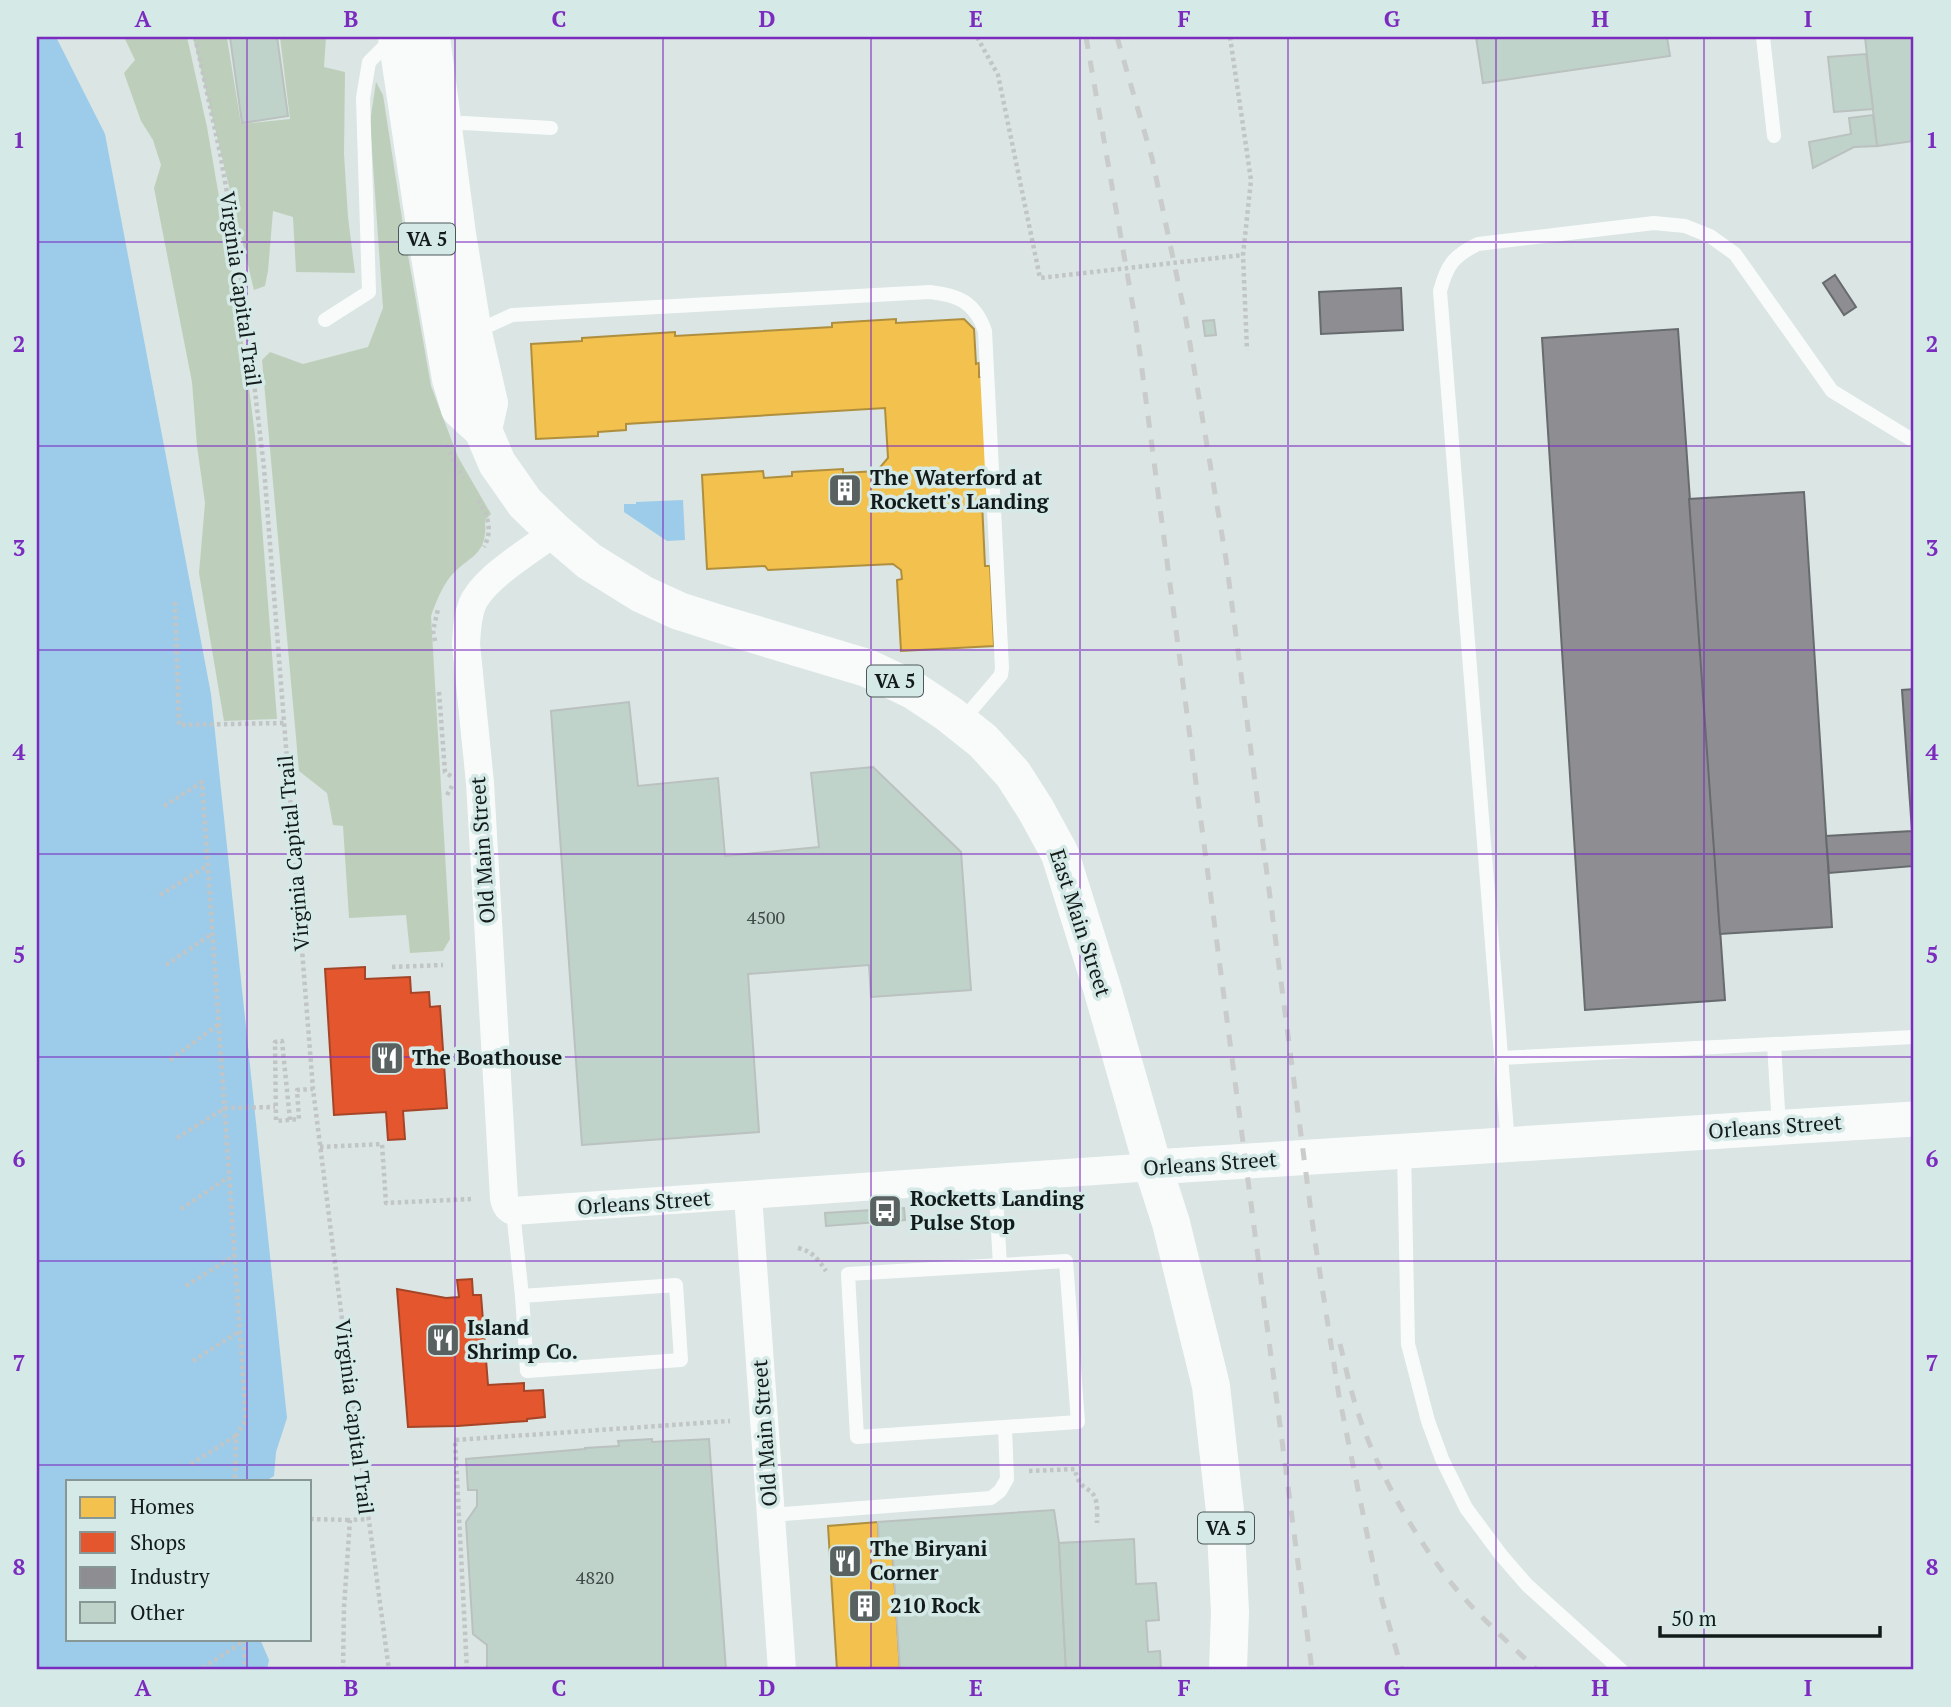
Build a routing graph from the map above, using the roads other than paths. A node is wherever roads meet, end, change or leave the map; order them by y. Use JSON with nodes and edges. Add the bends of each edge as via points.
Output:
{"nodes":[{"id":1,"x":395,"y":37,"type":"edge"},
{"id":2,"x":431,"y":37,"type":"edge"},
{"id":3,"x":1763,"y":37,"type":"edge"},
{"id":4,"x":443,"y":126,"type":"junction"},
{"id":5,"x":551,"y":128,"type":"dead end"},
{"id":6,"x":1774,"y":136,"type":"dead end"},
{"id":7,"x":324,"y":320,"type":"dead end"},
{"id":8,"x":473,"y":333,"type":"junction"},
{"id":9,"x":483,"y":429,"type":"junction"},
{"id":10,"x":1914,"y":441,"type":"edge"},
{"id":11,"x":555,"y":532,"type":"junction"},
{"id":12,"x":960,"y":723,"type":"junction"},
{"id":13,"x":1914,"y":1037,"type":"edge"},
{"id":14,"x":1774,"y":1044,"type":"junction"},
{"id":15,"x":1501,"y":1058,"type":"junction"},
{"id":16,"x":1914,"y":1119,"type":"edge"},
{"id":17,"x":1779,"y":1127,"type":"junction"},
{"id":18,"x":1508,"y":1144,"type":"junction"},
{"id":19,"x":1404,"y":1150,"type":"junction"},
{"id":20,"x":1153,"y":1167,"type":"junction"},
{"id":21,"x":995,"y":1178,"type":"junction"},
{"id":22,"x":748,"y":1196,"type":"junction"},
{"id":23,"x":510,"y":1209,"type":"junction"},
{"id":24,"x":1000,"y":1265,"type":"junction"},
{"id":25,"x":523,"y":1296,"type":"junction"},
{"id":26,"x":1005,"y":1427,"type":"junction"},
{"id":27,"x":771,"y":1514,"type":"junction"},
{"id":28,"x":782,"y":1670,"type":"edge"},
{"id":29,"x":1228,"y":1670,"type":"edge"},
{"id":30,"x":1621,"y":1670,"type":"edge"}],
"edges":[{"from":1,"to":7,"type":"lane","via":[[369,62],[363,98],[369,292]]},
{"from":1,"to":9,"type":"main road","name":"East Main Street","number":"VA 5","via":[[451,379],[460,410]]},
{"from":2,"to":4,"type":"main road","name":"East Main Street","number":"VA 5"},
{"from":3,"to":6,"type":"lane"},
{"from":4,"to":5,"type":"lane"},
{"from":4,"to":8,"type":"main road","name":"East Main Street","number":"VA 5"},
{"from":8,"to":9,"type":"main road","name":"East Main Street","number":"VA 5","via":[[489,402]]},
{"from":8,"to":12,"type":"lane","via":[[513,315],[930,292],[964,301],[976,311],[985,331],[1002,668]]},
{"from":9,"to":11,"type":"main road","name":"East Main Street","number":"VA 5","via":[[497,463],[525,503]]},
{"from":10,"to":15,"type":"lane","via":[[1832,391],[1735,254],[1685,226],[1654,223],[1478,244],[1460,253],[1446,271],[1440,291]]},
{"from":11,"to":12,"type":"main road","name":"East Main Street","number":"VA 5","via":[[589,561],[642,594],[679,611],[867,668],[913,690]]},
{"from":11,"to":23,"type":"street","name":"Old Main Street","via":[[482,589],[467,621],[504,1198]]},
{"from":12,"to":20,"type":"main road","name":"East Main Street","number":"VA 5","via":[[1013,774],[1060,854]]},
{"from":13,"to":14,"type":"lane"},
{"from":14,"to":15,"type":"lane"},
{"from":14,"to":17,"type":"lane"},
{"from":15,"to":18,"type":"lane"},
{"from":16,"to":17,"type":"street","name":"Orleans Street"},
{"from":17,"to":18,"type":"street","name":"Orleans Street"},
{"from":18,"to":19,"type":"street","name":"Orleans Street"},
{"from":19,"to":20,"type":"street","name":"Orleans Street"},
{"from":19,"to":30,"type":"lane","via":[[1408,1344],[1427,1422],[1442,1459],[1466,1508],[1501,1555],[1527,1585]]},
{"from":20,"to":21,"type":"street","name":"Orleans Street"},
{"from":20,"to":29,"type":"main road","name":"East Main Street","number":"VA 5","via":[[1210,1386],[1225,1511]]},
{"from":21,"to":22,"type":"street","name":"Orleans Street"},
{"from":21,"to":24,"type":"lane"},
{"from":22,"to":23,"type":"street","name":"Orleans Street"},
{"from":22,"to":27,"type":"street","name":"Old Main Street"},
{"from":23,"to":25,"type":"lane"},
{"from":24,"to":26,"type":"lane","via":[[1066,1261],[1077,1422]]},
{"from":24,"to":26,"type":"lane","via":[[848,1274],[857,1437]]},
{"from":25,"to":25,"type":"lane","via":[[527,1371],[681,1360],[676,1285]]},
{"from":26,"to":27,"type":"lane","via":[[1007,1479],[991,1498]]},
{"from":27,"to":28,"type":"street","name":"Old Main Street"}]}
